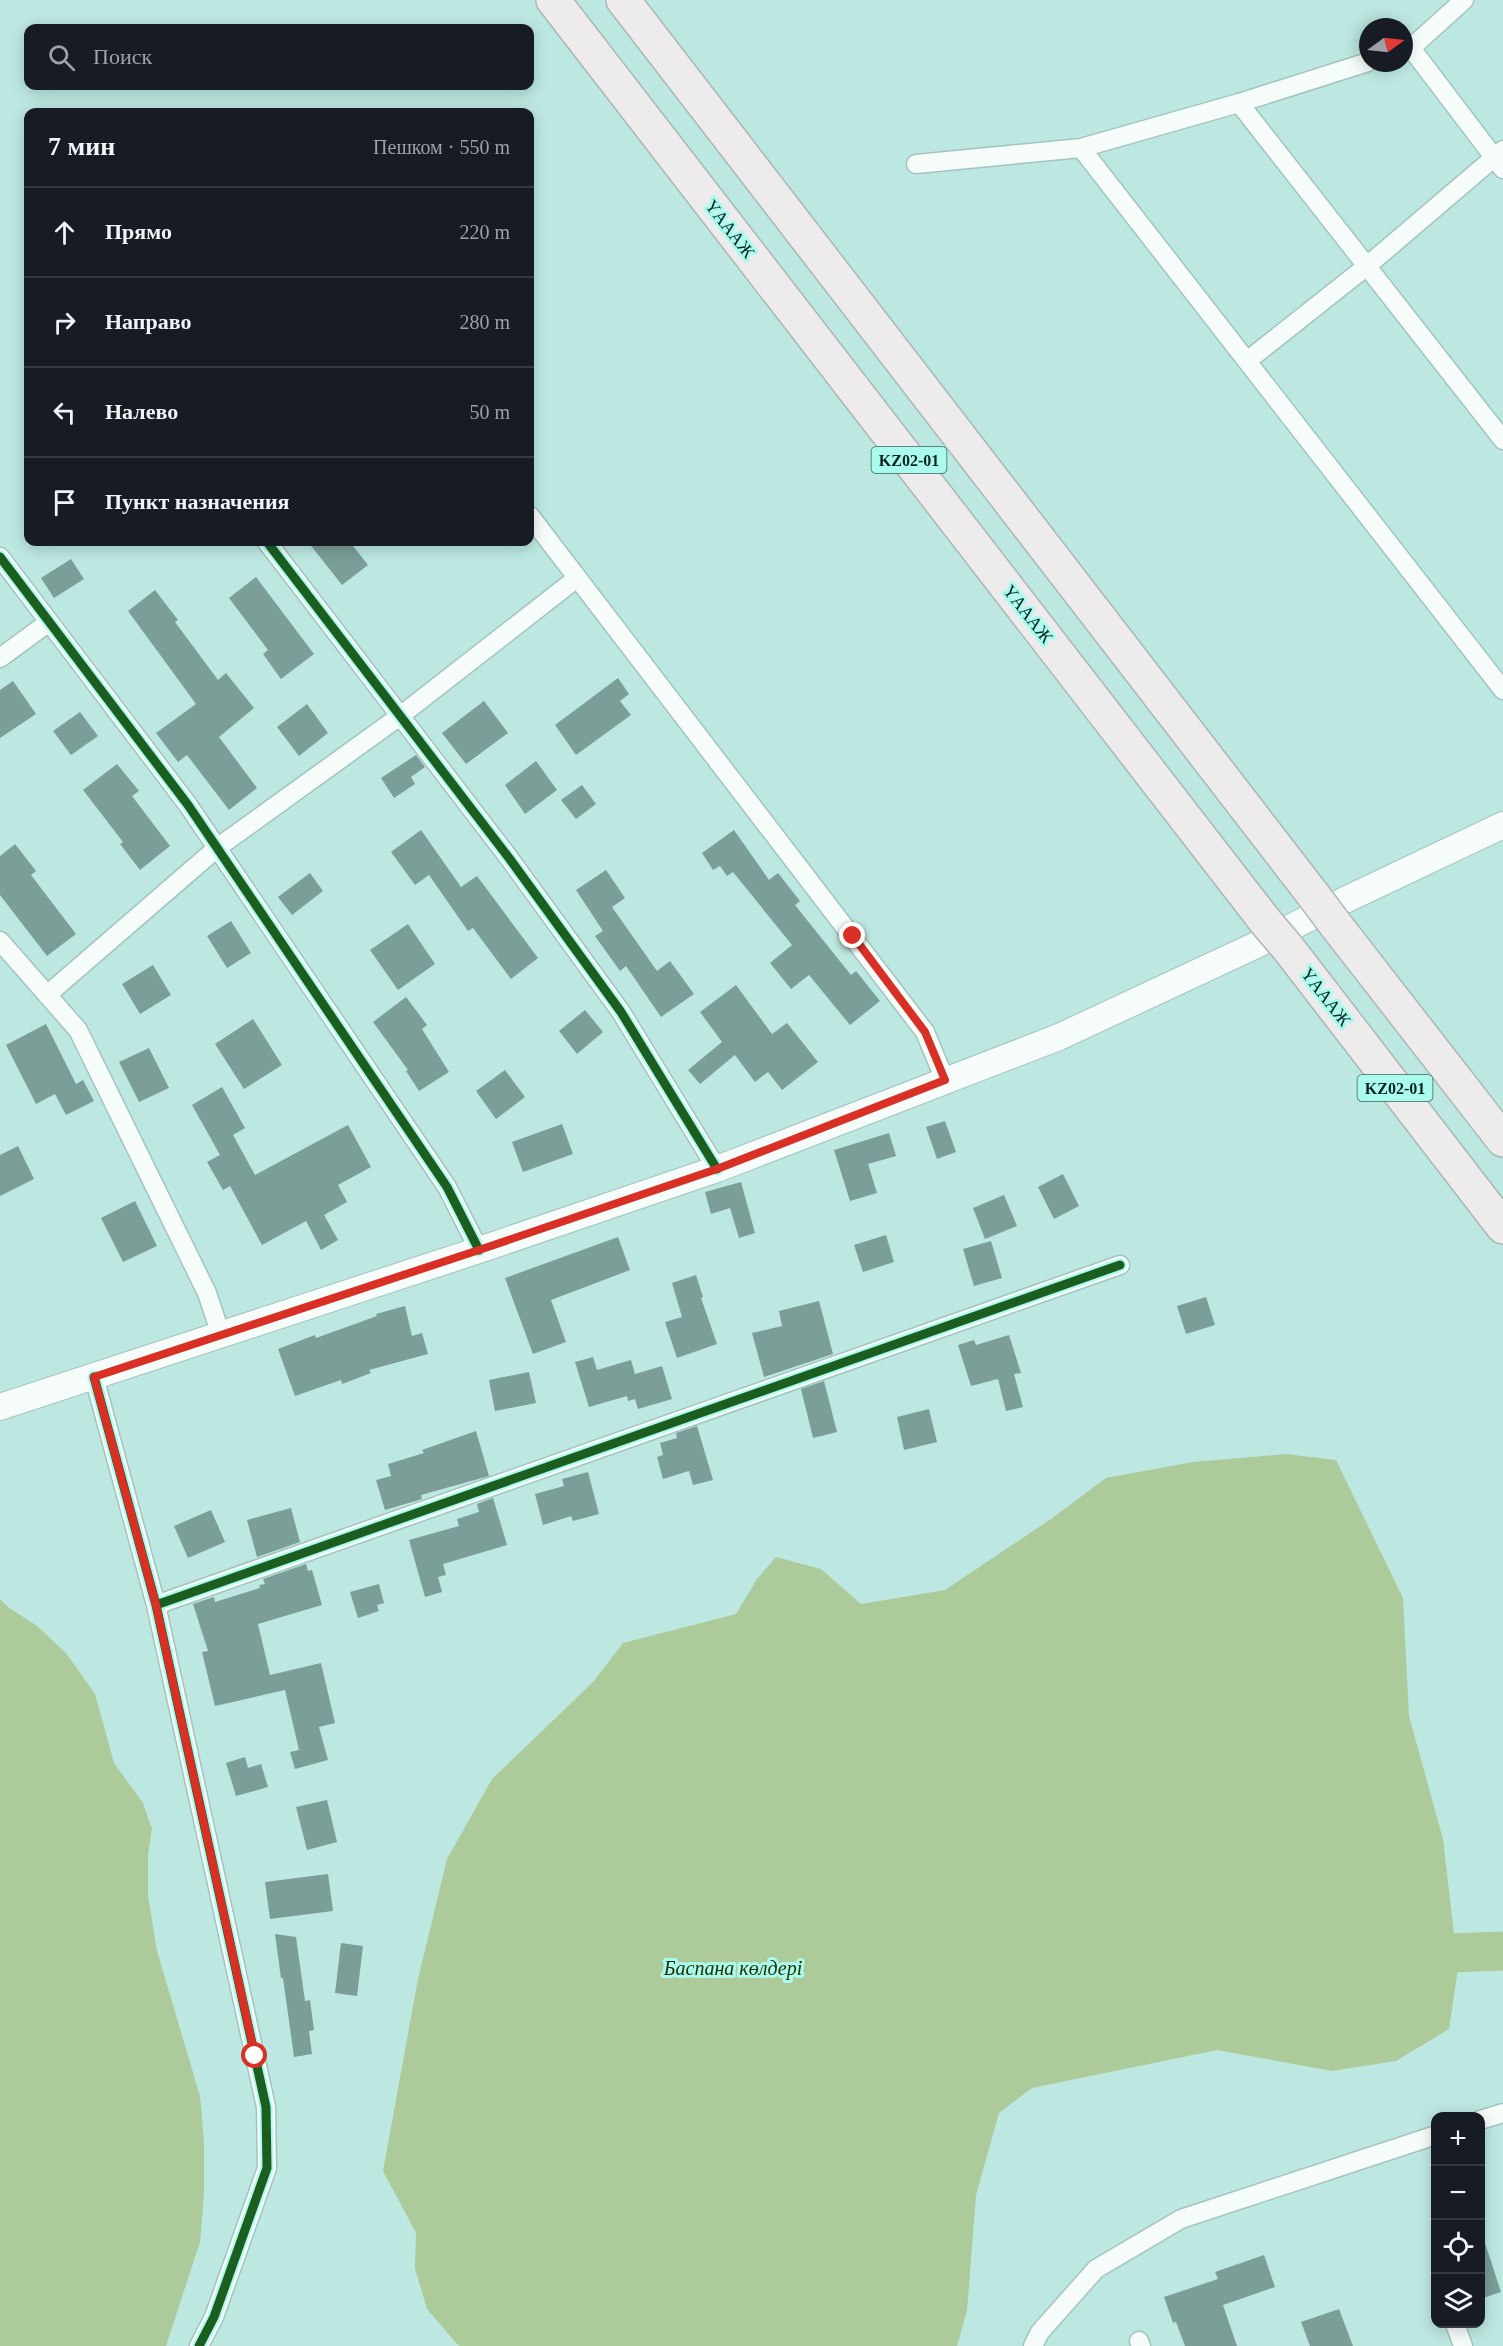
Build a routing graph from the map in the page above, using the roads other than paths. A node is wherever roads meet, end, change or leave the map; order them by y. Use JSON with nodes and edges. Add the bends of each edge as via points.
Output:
{"nodes":[{"id":1,"x":553,"y":0,"type":"edge"},
{"id":2,"x":623,"y":0,"type":"edge"},
{"id":3,"x":1464,"y":0,"type":"edge"},
{"id":4,"x":1413,"y":45,"type":"edge"},
{"id":5,"x":1413,"y":55,"type":"edge"},
{"id":6,"x":1359,"y":65,"type":"edge"},
{"id":7,"x":1239,"y":103,"type":"junction"},
{"id":8,"x":1081,"y":148,"type":"junction"},
{"id":9,"x":1500,"y":159,"type":"edge"},
{"id":10,"x":916,"y":164,"type":"dead end"},
{"id":11,"x":1367,"y":266,"type":"junction"},
{"id":12,"x":1247,"y":361,"type":"junction"},
{"id":13,"x":1503,"y":440,"type":"edge"},
{"id":14,"x":534,"y":521,"type":"edge"},
{"id":15,"x":270,"y":546,"type":"edge"},
{"id":16,"x":0,"y":557,"type":"edge"},
{"id":17,"x":577,"y":578,"type":"junction"},
{"id":18,"x":50,"y":622,"type":"junction"},
{"id":19,"x":0,"y":658,"type":"edge"},
{"id":20,"x":1503,"y":690,"type":"edge"},
{"id":21,"x":400,"y":716,"type":"junction"},
{"id":22,"x":1503,"y":825,"type":"edge"},
{"id":23,"x":217,"y":848,"type":"junction"},
{"id":24,"x":0,"y":941,"type":"edge"},
{"id":25,"x":47,"y":995,"type":"junction"},
{"id":26,"x":945,"y":1080,"type":"junction"},
{"id":27,"x":1503,"y":1140,"type":"edge"},
{"id":28,"x":717,"y":1169,"type":"junction"},
{"id":29,"x":1503,"y":1227,"type":"edge"},
{"id":30,"x":479,"y":1250,"type":"junction"},
{"id":31,"x":1120,"y":1265,"type":"dead end"},
{"id":32,"x":221,"y":1335,"type":"junction"},
{"id":33,"x":94,"y":1377,"type":"junction"},
{"id":34,"x":0,"y":1407,"type":"edge"},
{"id":35,"x":156,"y":1605,"type":"junction"},
{"id":36,"x":1503,"y":2113,"type":"edge"},
{"id":37,"x":1485,"y":2118,"type":"edge"},
{"id":38,"x":1431,"y":2137,"type":"edge"},
{"id":39,"x":1456,"y":2328,"type":"edge"},
{"id":40,"x":199,"y":2346,"type":"edge"},
{"id":41,"x":1033,"y":2346,"type":"edge"},
{"id":42,"x":1462,"y":2346,"type":"edge"}],
"edges":[{"from":1,"to":29,"type":"highway","name":"ҮАААЖ","number":"KZ02-01","bridge":true},
{"from":2,"to":27,"type":"highway","number":"KZ02-01","bridge":true},
{"from":3,"to":4,"type":"street"},
{"from":5,"to":9,"type":"street"},
{"from":6,"to":7,"type":"street"},
{"from":7,"to":8,"type":"street"},
{"from":7,"to":11,"type":"street"},
{"from":8,"to":10,"type":"street"},
{"from":8,"to":12,"type":"street"},
{"from":9,"to":11,"type":"street"},
{"from":11,"to":12,"type":"street"},
{"from":11,"to":13,"type":"street"},
{"from":12,"to":20,"type":"street"},
{"from":14,"to":17,"type":"street"},
{"from":15,"to":21,"type":"street"},
{"from":16,"to":18,"type":"street"},
{"from":17,"to":21,"type":"street"},
{"from":17,"to":26,"type":"street","via":[[925,1032]]},
{"from":18,"to":19,"type":"street"},
{"from":18,"to":23,"type":"street"},
{"from":21,"to":23,"type":"street"},
{"from":21,"to":28,"type":"street","via":[[621,1012]]},
{"from":22,"to":26,"type":"main road","via":[[1059,1037]]},
{"from":23,"to":25,"type":"street"},
{"from":23,"to":30,"type":"street","via":[[447,1187]]},
{"from":24,"to":25,"type":"street"},
{"from":25,"to":32,"type":"street","via":[[78,1030],[207,1293]]},
{"from":26,"to":28,"type":"main road"},
{"from":28,"to":30,"type":"main road"},
{"from":30,"to":32,"type":"main road"},
{"from":31,"to":35,"type":"street"},
{"from":32,"to":33,"type":"main road"},
{"from":33,"to":34,"type":"main road"},
{"from":33,"to":35,"type":"street"},
{"from":35,"to":40,"type":"street","via":[[266,2107],[267,2168],[214,2317]]},
{"from":36,"to":37,"type":"street"},
{"from":38,"to":41,"type":"street","via":[[1181,2219],[1096,2270],[1040,2332]]},
{"from":39,"to":42,"type":"street"}]}
